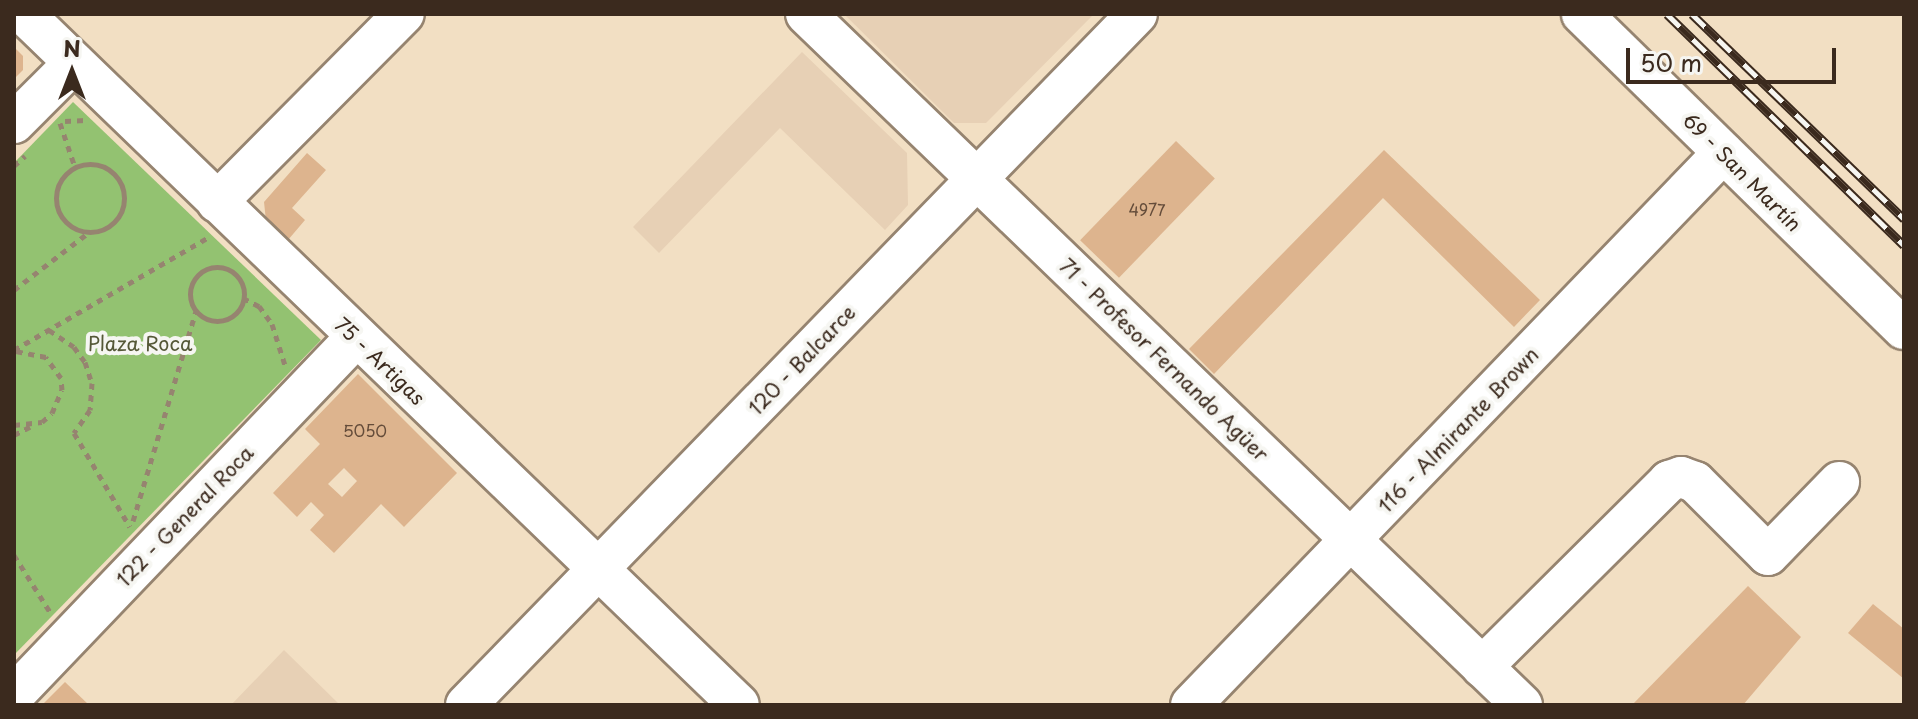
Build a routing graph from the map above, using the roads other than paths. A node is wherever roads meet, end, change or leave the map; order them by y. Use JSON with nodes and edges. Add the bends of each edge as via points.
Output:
{"nodes":[{"id":1,"x":24,"y":14,"type":"edge"},
{"id":2,"x":404,"y":14,"type":"edge"},
{"id":3,"x":806,"y":14,"type":"edge"},
{"id":4,"x":1137,"y":14,"type":"edge"},
{"id":5,"x":1582,"y":14,"type":"edge"},
{"id":6,"x":74,"y":63,"type":"junction"},
{"id":7,"x":32,"y":134,"type":"edge"},
{"id":8,"x":1723,"y":153,"type":"junction"},
{"id":9,"x":977,"y":182,"type":"junction"},
{"id":10,"x":207,"y":222,"type":"junction"},
{"id":11,"x":1904,"y":329,"type":"edge"},
{"id":12,"x":356,"y":337,"type":"junction"},
{"id":13,"x":1839,"y":482,"type":"dead end"},
{"id":14,"x":1353,"y":540,"type":"junction"},
{"id":15,"x":598,"y":568,"type":"junction"},
{"id":16,"x":1482,"y":667,"type":"junction"},
{"id":17,"x":14,"y":695,"type":"edge"},
{"id":18,"x":466,"y":705,"type":"edge"},
{"id":19,"x":739,"y":705,"type":"edge"},
{"id":20,"x":1191,"y":705,"type":"edge"},
{"id":21,"x":1522,"y":705,"type":"edge"}],
"edges":[{"from":1,"to":6,"type":"street","name":"75 - Artigas"},
{"from":2,"to":10,"type":"street"},
{"from":3,"to":9,"type":"street","name":"71 - Profesor Fernando Agüer"},
{"from":4,"to":9,"type":"street","name":"120 - Balcarce"},
{"from":5,"to":8,"type":"street","name":"69 - San Martín"},
{"from":6,"to":7,"type":"street"},
{"from":6,"to":10,"type":"street","name":"75 - Artigas"},
{"from":8,"to":11,"type":"street","name":"69 - San Martín"},
{"from":8,"to":14,"type":"street","name":"116 - Almirante Brown"},
{"from":9,"to":14,"type":"street","name":"71 - Profesor Fernando Agüer"},
{"from":9,"to":15,"type":"street","name":"120 - Balcarce"},
{"from":10,"to":12,"type":"street","name":"75 - Artigas"},
{"from":12,"to":15,"type":"street","name":"75 - Artigas"},
{"from":12,"to":17,"type":"street","name":"122 - General Roca"},
{"from":13,"to":16,"type":"street","via":[[1768,555],[1695,482],[1681,477],[1669,481]]},
{"from":14,"to":16,"type":"street","name":"71 - Profesor Fernando Agüer"},
{"from":14,"to":20,"type":"street","name":"116 - Almirante Brown"},
{"from":15,"to":18,"type":"street","name":"120 - Balcarce"},
{"from":15,"to":19,"type":"street","name":"75 - Artigas"},
{"from":16,"to":21,"type":"street","name":"71 - Profesor Fernando Agüer"}]}
